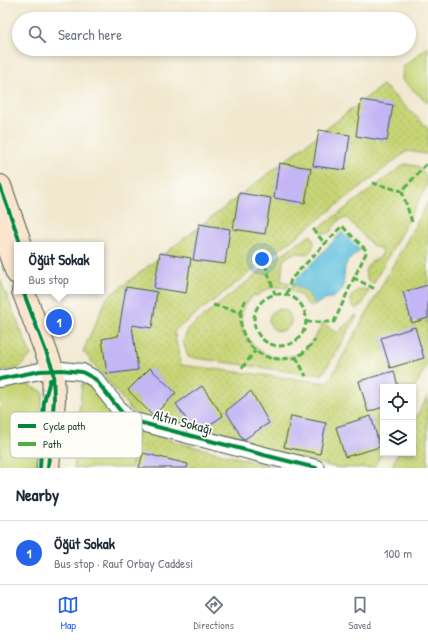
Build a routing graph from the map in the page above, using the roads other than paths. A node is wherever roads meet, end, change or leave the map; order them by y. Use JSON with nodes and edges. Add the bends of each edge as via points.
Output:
{"nodes":[{"id":1,"x":0,"y":186,"type":"edge"},
{"id":2,"x":0,"y":227,"type":"edge"},
{"id":3,"x":20,"y":242,"type":"edge"},
{"id":4,"x":14,"y":266,"type":"edge"},
{"id":5,"x":24,"y":294,"type":"edge"},
{"id":6,"x":39,"y":294,"type":"edge"},
{"id":7,"x":58,"y":370,"type":"junction"},
{"id":8,"x":0,"y":379,"type":"edge"},
{"id":9,"x":53,"y":412,"type":"edge"},
{"id":10,"x":63,"y":412,"type":"edge"},
{"id":11,"x":121,"y":412,"type":"edge"},
{"id":12,"x":142,"y":423,"type":"edge"},
{"id":13,"x":49,"y":458,"type":"edge"},
{"id":14,"x":60,"y":458,"type":"edge"},
{"id":15,"x":48,"y":468,"type":"edge"},
{"id":16,"x":59,"y":468,"type":"edge"},
{"id":17,"x":316,"y":468,"type":"edge"}],
"edges":[{"from":1,"to":3,"type":"street"},
{"from":2,"to":4,"type":"street"},
{"from":5,"to":7,"type":"street"},
{"from":6,"to":7,"type":"street","via":[[56,344]]},
{"from":7,"to":8,"type":"street","name":"Altın Sokağı"},
{"from":7,"to":9,"type":"street"},
{"from":7,"to":10,"type":"street","via":[[64,400]]},
{"from":7,"to":11,"type":"street","name":"Altın Sokağı","via":[[82,372],[95,379]]},
{"from":12,"to":17,"type":"street","name":"Altın Sokağı"},
{"from":13,"to":15,"type":"street"},
{"from":14,"to":16,"type":"street"}]}
